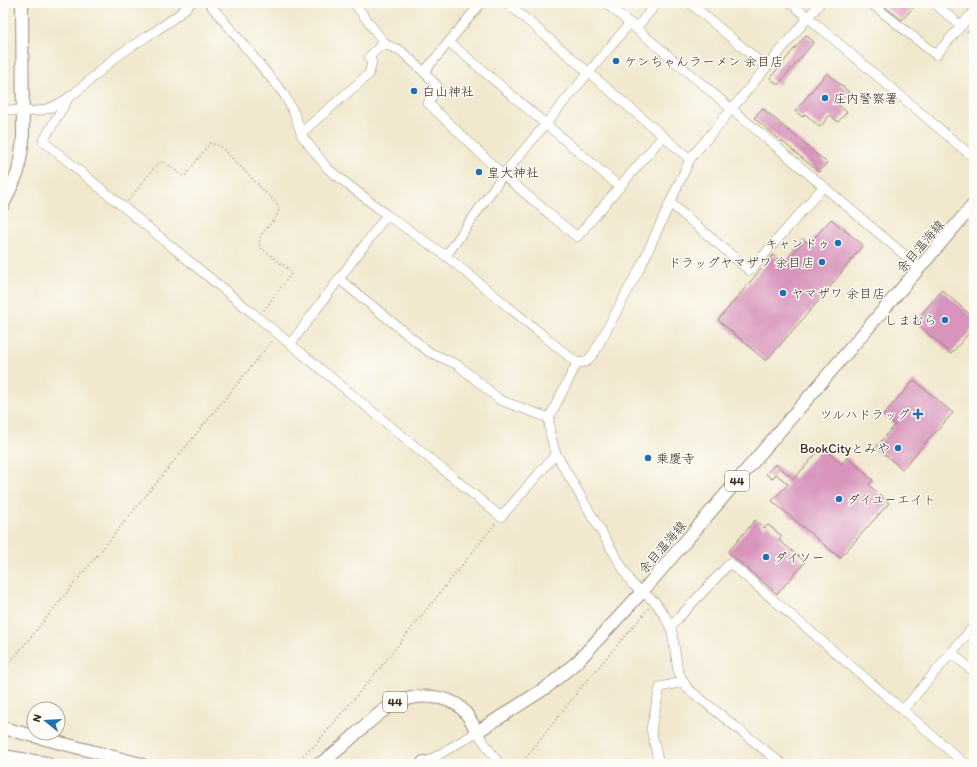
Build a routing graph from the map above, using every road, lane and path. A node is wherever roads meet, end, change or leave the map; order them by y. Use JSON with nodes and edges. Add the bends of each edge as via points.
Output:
{"nodes":[{"id":1,"x":22,"y":3,"type":"edge"},
{"id":2,"x":191,"y":3,"type":"edge"},
{"id":3,"x":209,"y":3,"type":"edge"},
{"id":4,"x":354,"y":3,"type":"edge"},
{"id":5,"x":481,"y":3,"type":"edge"},
{"id":6,"x":507,"y":3,"type":"edge"},
{"id":7,"x":606,"y":3,"type":"edge"},
{"id":8,"x":657,"y":3,"type":"edge"},
{"id":9,"x":690,"y":3,"type":"edge"},
{"id":10,"x":791,"y":3,"type":"edge"},
{"id":11,"x":820,"y":3,"type":"edge"},
{"id":12,"x":871,"y":3,"type":"edge"},
{"id":13,"x":934,"y":3,"type":"edge"},
{"id":14,"x":974,"y":11,"type":"edge"},
{"id":15,"x":807,"y":17,"type":"junction"},
{"id":16,"x":633,"y":26,"type":"junction"},
{"id":17,"x":961,"y":26,"type":"junction"},
{"id":18,"x":384,"y":42,"type":"junction"},
{"id":19,"x":448,"y":42,"type":"junction"},
{"id":20,"x":766,"y":67,"type":"junction"},
{"id":21,"x":588,"y":71,"type":"junction"},
{"id":22,"x":424,"y":72,"type":"junction"},
{"id":23,"x":69,"y":97,"type":"junction"},
{"id":24,"x":732,"y":108,"type":"junction"},
{"id":25,"x":3,"y":109,"type":"edge"},
{"id":26,"x":23,"y":110,"type":"junction"},
{"id":27,"x":545,"y":124,"type":"junction"},
{"id":28,"x":301,"y":133,"type":"junction"},
{"id":29,"x":663,"y":136,"type":"junction"},
{"id":30,"x":974,"y":158,"type":"edge"},
{"id":31,"x":690,"y":159,"type":"junction"},
{"id":32,"x":503,"y":175,"type":"junction"},
{"id":33,"x":824,"y":186,"type":"junction"},
{"id":34,"x":620,"y":187,"type":"junction"},
{"id":35,"x":670,"y":203,"type":"junction"},
{"id":36,"x":974,"y":204,"type":"edge"},
{"id":37,"x":3,"y":205,"type":"edge"},
{"id":38,"x":123,"y":207,"type":"junction"},
{"id":39,"x":387,"y":215,"type":"junction"},
{"id":40,"x":446,"y":256,"type":"junction"},
{"id":41,"x":920,"y":268,"type":"junction"},
{"id":42,"x":339,"y":279,"type":"junction"},
{"id":43,"x":262,"y":313,"type":"dead end"},
{"id":44,"x":278,"y":334,"type":"junction"},
{"id":45,"x":291,"y":343,"type":"junction"},
{"id":46,"x":577,"y":363,"type":"junction"},
{"id":47,"x":549,"y":418,"type":"junction"},
{"id":48,"x":556,"y":454,"type":"junction"},
{"id":49,"x":501,"y":516,"type":"junction"},
{"id":50,"x":642,"y":592,"type":"junction"},
{"id":51,"x":655,"y":602,"type":"junction"},
{"id":52,"x":974,"y":626,"type":"edge"},
{"id":53,"x":670,"y":627,"type":"junction"},
{"id":54,"x":951,"y":652,"type":"junction"},
{"id":55,"x":3,"y":671,"type":"edge"},
{"id":56,"x":974,"y":672,"type":"edge"},
{"id":57,"x":683,"y":682,"type":"junction"},
{"id":58,"x":903,"y":710,"type":"junction"},
{"id":59,"x":3,"y":728,"type":"edge"},
{"id":60,"x":477,"y":732,"type":"junction"},
{"id":61,"x":3,"y":757,"type":"edge"},
{"id":62,"x":46,"y":764,"type":"edge"},
{"id":63,"x":141,"y":764,"type":"edge"},
{"id":64,"x":296,"y":764,"type":"edge"},
{"id":65,"x":319,"y":764,"type":"edge"},
{"id":66,"x":424,"y":764,"type":"edge"},
{"id":67,"x":499,"y":764,"type":"edge"},
{"id":68,"x":522,"y":764,"type":"edge"},
{"id":69,"x":659,"y":764,"type":"edge"},
{"id":70,"x":782,"y":764,"type":"edge"},
{"id":71,"x":965,"y":764,"type":"edge"}],
"edges":[{"from":1,"to":26,"type":"main road"},
{"from":2,"to":23,"type":"street","via":[[118,55]]},
{"from":3,"to":28,"type":"street","via":[[284,94]]},
{"from":4,"to":18,"type":"street"},
{"from":5,"to":19,"type":"street"},
{"from":6,"to":21,"type":"street"},
{"from":7,"to":16,"type":"street"},
{"from":8,"to":16,"type":"street"},
{"from":9,"to":20,"type":"street"},
{"from":10,"to":15,"type":"street"},
{"from":11,"to":15,"type":"street"},
{"from":12,"to":17,"type":"street","via":[[936,55]]},
{"from":13,"to":17,"type":"street"},
{"from":14,"to":17,"type":"street"},
{"from":15,"to":20,"type":"street"},
{"from":15,"to":30,"type":"street"},
{"from":16,"to":21,"type":"street"},
{"from":16,"to":24,"type":"street"},
{"from":18,"to":22,"type":"street","via":[[400,50]]},
{"from":18,"to":28,"type":"street","via":[[369,57],[372,62],[369,74]]},
{"from":19,"to":22,"type":"street"},
{"from":19,"to":27,"type":"street"},
{"from":20,"to":24,"type":"street"},
{"from":21,"to":27,"type":"street"},
{"from":21,"to":29,"type":"street"},
{"from":22,"to":32,"type":"street","via":[[438,87],[428,103]]},
{"from":23,"to":26,"type":"street","via":[[46,109]]},
{"from":23,"to":38,"type":"street","via":[[43,141]]},
{"from":24,"to":31,"type":"street"},
{"from":24,"to":33,"type":"street"},
{"from":25,"to":26,"type":"street"},
{"from":26,"to":37,"type":"main road","via":[[18,172]]},
{"from":27,"to":32,"type":"street"},
{"from":27,"to":34,"type":"street"},
{"from":28,"to":39,"type":"street","via":[[314,154],[328,169]]},
{"from":29,"to":31,"type":"street"},
{"from":29,"to":34,"type":"street"},
{"from":31,"to":35,"type":"street"},
{"from":32,"to":34,"type":"street","via":[[577,237]]},
{"from":32,"to":40,"type":"street"},
{"from":33,"to":35,"type":"street","via":[[750,271]]},
{"from":33,"to":41,"type":"street"},
{"from":35,"to":46,"type":"street","via":[[642,264],[594,353],[586,362]]},
{"from":36,"to":41,"type":"main road","name":"余目温海線","number":"44"},
{"from":38,"to":43,"type":"path","via":[[158,163],[168,164],[185,176],[210,143],[220,146],[279,206],[279,212],[258,242],[260,247],[291,274]]},
{"from":38,"to":44,"type":"street"},
{"from":39,"to":40,"type":"street"},
{"from":39,"to":42,"type":"street"},
{"from":40,"to":46,"type":"street"},
{"from":41,"to":50,"type":"main road","name":"余目温海線","number":"44"},
{"from":42,"to":45,"type":"street"},
{"from":42,"to":47,"type":"street","via":[[429,352],[458,365],[500,400]]},
{"from":44,"to":45,"type":"street"},
{"from":44,"to":55,"type":"path"},
{"from":45,"to":49,"type":"street"},
{"from":46,"to":47,"type":"street"},
{"from":47,"to":48,"type":"street","via":[[550,434]]},
{"from":48,"to":49,"type":"street"},
{"from":48,"to":50,"type":"street","via":[[632,584]]},
{"from":49,"to":64,"type":"path","via":[[379,670]]},
{"from":50,"to":51,"type":"street"},
{"from":50,"to":60,"type":"main road","name":"余目温海線","number":"44","via":[[578,661],[547,687]]},
{"from":51,"to":53,"type":"street"},
{"from":51,"to":68,"type":"path","via":[[580,689]]},
{"from":52,"to":54,"type":"street"},
{"from":53,"to":57,"type":"street","via":[[678,671]]},
{"from":53,"to":58,"type":"street","via":[[730,563]]},
{"from":54,"to":56,"type":"street"},
{"from":54,"to":58,"type":"street"},
{"from":57,"to":69,"type":"street","via":[[660,687],[652,729]]},
{"from":57,"to":70,"type":"street","via":[[687,688]]},
{"from":58,"to":71,"type":"street"},
{"from":59,"to":63,"type":"main road"},
{"from":60,"to":65,"type":"main road","number":"44","via":[[467,712],[448,699],[421,696],[395,702],[371,718],[345,746]]},
{"from":60,"to":66,"type":"street"},
{"from":60,"to":67,"type":"street"},
{"from":61,"to":62,"type":"highway"}]}
